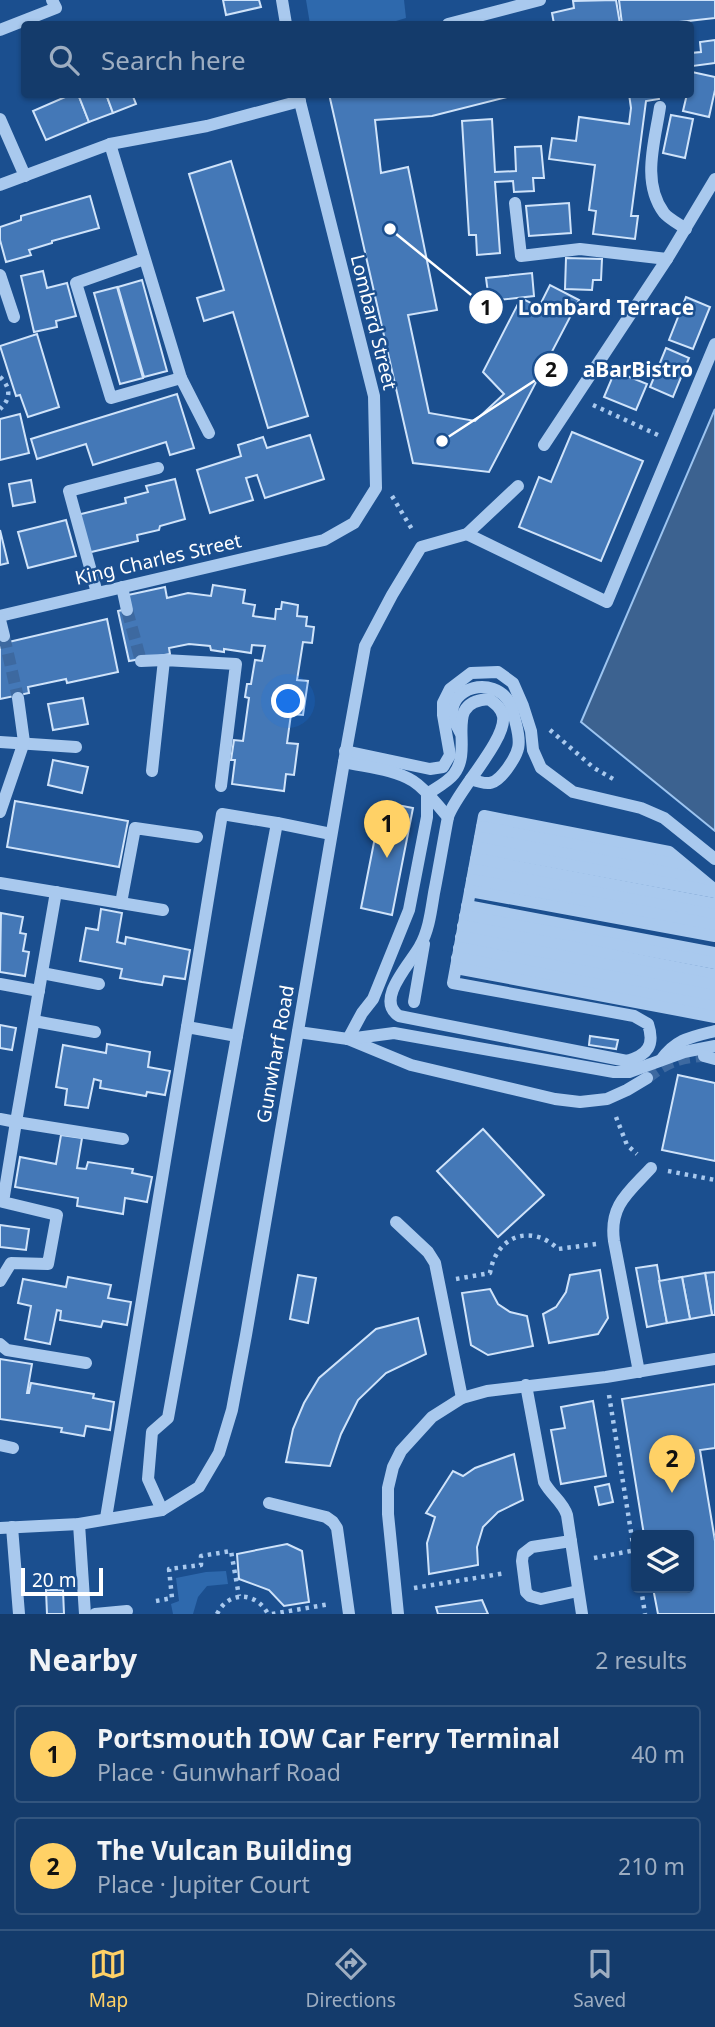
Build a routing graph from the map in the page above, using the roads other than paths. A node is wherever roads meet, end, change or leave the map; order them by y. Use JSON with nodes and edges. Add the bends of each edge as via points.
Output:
{"nodes":[{"id":1,"x":52,"y":0,"type":"edge"},
{"id":2,"x":282,"y":0,"type":"edge"},
{"id":3,"x":540,"y":0,"type":"edge"},
{"id":4,"x":23,"y":21,"type":"edge"},
{"id":5,"x":286,"y":21,"type":"edge"},
{"id":6,"x":460,"y":21,"type":"edge"},
{"id":7,"x":21,"y":22,"type":"edge"},
{"id":8,"x":0,"y":30,"type":"edge"},
{"id":9,"x":299,"y":98,"type":"edge"},
{"id":10,"x":660,"y":107,"type":"dead end"},
{"id":11,"x":0,"y":119,"type":"edge"},
{"id":12,"x":110,"y":144,"type":"junction"},
{"id":13,"x":25,"y":176,"type":"junction"},
{"id":14,"x":715,"y":179,"type":"edge"},
{"id":15,"x":0,"y":185,"type":"edge"},
{"id":16,"x":515,"y":203,"type":"dead end"},
{"id":17,"x":686,"y":229,"type":"junction"},
{"id":18,"x":144,"y":259,"type":"junction"},
{"id":19,"x":667,"y":259,"type":"junction"},
{"id":20,"x":0,"y":275,"type":"edge"},
{"id":21,"x":14,"y":317,"type":"dead end"},
{"id":22,"x":715,"y":344,"type":"edge"},
{"id":23,"x":181,"y":378,"type":"junction"},
{"id":24,"x":209,"y":433,"type":"dead end"},
{"id":25,"x":544,"y":445,"type":"dead end"},
{"id":26,"x":158,"y":468,"type":"dead end"},
{"id":27,"x":518,"y":486,"type":"dead end"},
{"id":28,"x":467,"y":534,"type":"junction"},
{"id":29,"x":324,"y":540,"type":"joint"},
{"id":30,"x":122,"y":587,"type":"junction"},
{"id":31,"x":97,"y":593,"type":"junction"},
{"id":32,"x":127,"y":610,"type":"tunnel mouth"},
{"id":33,"x":0,"y":618,"type":"edge"},
{"id":34,"x":4,"y":636,"type":"dead end"},
{"id":35,"x":164,"y":660,"type":"junction"},
{"id":36,"x":141,"y":661,"type":"dead end"},
{"id":37,"x":18,"y":698,"type":"tunnel mouth"},
{"id":38,"x":462,"y":735,"type":"junction"},
{"id":39,"x":0,"y":742,"type":"edge"},
{"id":40,"x":24,"y":742,"type":"junction"},
{"id":41,"x":76,"y":747,"type":"dead end"},
{"id":42,"x":344,"y":757,"type":"junction"},
{"id":43,"x":152,"y":771,"type":"dead end"},
{"id":44,"x":471,"y":779,"type":"junction"},
{"id":45,"x":221,"y":786,"type":"dead end"},
{"id":46,"x":427,"y":794,"type":"junction"},
{"id":47,"x":0,"y":812,"type":"edge"},
{"id":48,"x":448,"y":817,"type":"junction"},
{"id":49,"x":277,"y":822,"type":"junction"},
{"id":50,"x":331,"y":834,"type":"junction"},
{"id":51,"x":197,"y":837,"type":"dead end"},
{"id":52,"x":476,"y":859,"type":"junction"},
{"id":53,"x":715,"y":859,"type":"edge"},
{"id":54,"x":703,"y":880,"type":"junction"},
{"id":55,"x":0,"y":883,"type":"edge"},
{"id":56,"x":715,"y":891,"type":"edge"},
{"id":57,"x":56,"y":892,"type":"junction"},
{"id":58,"x":121,"y":903,"type":"junction"},
{"id":59,"x":715,"y":904,"type":"edge"},
{"id":60,"x":163,"y":910,"type":"dead end"},
{"id":61,"x":715,"y":915,"type":"edge"},
{"id":62,"x":715,"y":925,"type":"edge"},
{"id":63,"x":428,"y":927,"type":"junction"},
{"id":64,"x":715,"y":936,"type":"edge"},
{"id":65,"x":461,"y":937,"type":"junction"},
{"id":66,"x":715,"y":953,"type":"edge"},
{"id":67,"x":715,"y":963,"type":"edge"},
{"id":68,"x":42,"y":973,"type":"junction"},
{"id":69,"x":715,"y":975,"type":"edge"},
{"id":70,"x":0,"y":984,"type":"edge"},
{"id":71,"x":99,"y":984,"type":"dead end"},
{"id":72,"x":715,"y":985,"type":"edge"},
{"id":73,"x":39,"y":991,"type":"junction"},
{"id":74,"x":715,"y":996,"type":"edge"},
{"id":75,"x":414,"y":1002,"type":"dead end"},
{"id":76,"x":715,"y":1007,"type":"edge"},
{"id":77,"x":715,"y":1017,"type":"edge"},
{"id":78,"x":34,"y":1021,"type":"junction"},
{"id":79,"x":187,"y":1027,"type":"junction"},
{"id":80,"x":715,"y":1031,"type":"edge"},
{"id":81,"x":95,"y":1032,"type":"dead end"},
{"id":82,"x":298,"y":1032,"type":"junction"},
{"id":83,"x":237,"y":1036,"type":"junction"},
{"id":84,"x":348,"y":1039,"type":"junction"},
{"id":85,"x":715,"y":1046,"type":"edge"},
{"id":86,"x":661,"y":1060,"type":"junction"},
{"id":87,"x":647,"y":1077,"type":"tunnel mouth"},
{"id":88,"x":0,"y":1119,"type":"edge"},
{"id":89,"x":16,"y":1122,"type":"junction"},
{"id":90,"x":123,"y":1139,"type":"dead end"},
{"id":91,"x":652,"y":1168,"type":"dead end"},
{"id":92,"x":396,"y":1222,"type":"dead end"},
{"id":93,"x":0,"y":1281,"type":"edge"},
{"id":94,"x":0,"y":1344,"type":"edge"},
{"id":95,"x":715,"y":1359,"type":"edge"},
{"id":96,"x":86,"y":1363,"type":"dead end"},
{"id":97,"x":639,"y":1371,"type":"junction"},
{"id":98,"x":526,"y":1385,"type":"junction"},
{"id":99,"x":462,"y":1398,"type":"junction"},
{"id":100,"x":0,"y":1445,"type":"edge"},
{"id":101,"x":13,"y":1448,"type":"dead end"},
{"id":102,"x":269,"y":1503,"type":"dead end"},
{"id":103,"x":162,"y":1510,"type":"junction"},
{"id":104,"x":106,"y":1518,"type":"junction"},
{"id":105,"x":79,"y":1524,"type":"junction"},
{"id":106,"x":6,"y":1528,"type":"edge"},
{"id":107,"x":571,"y":1541,"type":"junction"},
{"id":108,"x":578,"y":1591,"type":"junction"},
{"id":109,"x":127,"y":1611,"type":"dead end"},
{"id":110,"x":19,"y":1614,"type":"edge"},
{"id":111,"x":85,"y":1614,"type":"edge"},
{"id":112,"x":95,"y":1614,"type":"edge"},
{"id":113,"x":349,"y":1614,"type":"edge"},
{"id":114,"x":398,"y":1614,"type":"edge"},
{"id":115,"x":582,"y":1614,"type":"edge"}],
"edges":[{"from":1,"to":4,"type":"street","via":[[56,8]]},
{"from":2,"to":5,"type":"street"},
{"from":3,"to":6,"type":"street"},
{"from":7,"to":8,"type":"street"},
{"from":9,"to":12,"type":"street","via":[[207,126]]},
{"from":9,"to":29,"type":"street","name":"Lombard Street","via":[[374,396],[376,488],[354,523]]},
{"from":10,"to":17,"type":"street","via":[[652,192],[665,215]]},
{"from":11,"to":13,"type":"street"},
{"from":12,"to":13,"type":"street"},
{"from":12,"to":18,"type":"street"},
{"from":13,"to":15,"type":"street"},
{"from":14,"to":17,"type":"street"},
{"from":16,"to":19,"type":"street","via":[[521,256],[580,249]]},
{"from":17,"to":19,"type":"street"},
{"from":18,"to":23,"type":"street"},
{"from":18,"to":23,"type":"street","via":[[76,283],[111,398]]},
{"from":19,"to":25,"type":"street"},
{"from":20,"to":21,"type":"street"},
{"from":22,"to":28,"type":"street","via":[[607,602]]},
{"from":23,"to":24,"type":"street"},
{"from":26,"to":31,"type":"street","via":[[69,491]]},
{"from":27,"to":28,"type":"street"},
{"from":28,"to":42,"type":"street","name":"Gunwharf Road","via":[[421,547],[392,595],[365,646]]},
{"from":29,"to":30,"type":"street","name":"King Charles Street"},
{"from":30,"to":31,"type":"street","name":"King Charles Street"},
{"from":30,"to":32,"type":"street"},
{"from":31,"to":33,"type":"street","name":"King Charles Street"},
{"from":33,"to":34,"type":"street"},
{"from":35,"to":36,"type":"street"},
{"from":35,"to":43,"type":"street"},
{"from":35,"to":45,"type":"street","via":[[236,664]]},
{"from":37,"to":40,"type":"street"},
{"from":38,"to":44,"type":"street","via":[[465,708],[475,700],[489,699],[500,707],[504,719],[499,735]]},
{"from":38,"to":44,"type":"street","via":[[453,716],[461,693],[493,687],[511,705],[521,741],[515,758],[492,783]]},
{"from":38,"to":46,"type":"street","via":[[455,774]]},
{"from":39,"to":40,"type":"street"},
{"from":40,"to":41,"type":"street"},
{"from":40,"to":47,"type":"street"},
{"from":42,"to":46,"type":"street","via":[[412,780]]},
{"from":42,"to":50,"type":"street","name":"Gunwharf Road"},
{"from":42,"to":53,"type":"street","via":[[443,767],[450,755],[443,715],[450,689],[471,673],[498,672],[513,683],[541,768],[573,792],[664,818]]},
{"from":44,"to":48,"type":"street"},
{"from":46,"to":48,"type":"street"},
{"from":46,"to":84,"type":"street","via":[[427,817],[409,910],[373,999]]},
{"from":48,"to":63,"type":"street"},
{"from":49,"to":50,"type":"street"},
{"from":49,"to":79,"type":"street","via":[[222,814]]},
{"from":49,"to":83,"type":"street"},
{"from":50,"to":82,"type":"street","name":"Gunwharf Road"},
{"from":51,"to":58,"type":"street","via":[[135,828]]},
{"from":52,"to":54,"type":"street"},
{"from":52,"to":54,"type":"street","via":[[484,816],[669,852]]},
{"from":52,"to":56,"type":"street"},
{"from":52,"to":59,"type":"street"},
{"from":52,"to":61,"type":"street"},
{"from":52,"to":62,"type":"street"},
{"from":52,"to":64,"type":"street"},
{"from":52,"to":65,"type":"street"},
{"from":54,"to":56,"type":"street"},
{"from":55,"to":57,"type":"street"},
{"from":57,"to":58,"type":"street"},
{"from":57,"to":68,"type":"street"},
{"from":58,"to":60,"type":"street"},
{"from":63,"to":65,"type":"street","via":[[392,995],[392,1012],[399,1016],[627,1060],[648,1049],[652,1036],[648,1024],[634,1016],[453,984]]},
{"from":63,"to":75,"type":"street"},
{"from":65,"to":66,"type":"street"},
{"from":65,"to":67,"type":"street"},
{"from":65,"to":69,"type":"street"},
{"from":65,"to":72,"type":"street"},
{"from":65,"to":74,"type":"street"},
{"from":65,"to":76,"type":"street"},
{"from":65,"to":77,"type":"street"},
{"from":68,"to":71,"type":"street"},
{"from":68,"to":73,"type":"street"},
{"from":70,"to":73,"type":"street"},
{"from":73,"to":78,"type":"street"},
{"from":78,"to":81,"type":"street"},
{"from":78,"to":89,"type":"street"},
{"from":79,"to":83,"type":"street"},
{"from":79,"to":104,"type":"street"},
{"from":80,"to":86,"type":"street","via":[[670,1047]]},
{"from":82,"to":84,"type":"street"},
{"from":82,"to":103,"type":"street","name":"Gunwharf Road","via":[[232,1410],[219,1452],[199,1487]]},
{"from":83,"to":103,"type":"street","via":[[168,1418],[152,1432],[148,1479]]},
{"from":84,"to":86,"type":"street","via":[[394,1033],[614,1072],[629,1072]]},
{"from":84,"to":87,"type":"street","via":[[411,1065],[555,1099],[607,1099]]},
{"from":85,"to":86,"type":"street"},
{"from":88,"to":89,"type":"street"},
{"from":89,"to":90,"type":"street"},
{"from":89,"to":93,"type":"street","via":[[3,1202],[57,1215],[48,1264],[11,1263]]},
{"from":91,"to":97,"type":"street","via":[[617,1207],[613,1222]]},
{"from":92,"to":99,"type":"street","via":[[435,1263]]},
{"from":94,"to":96,"type":"street","via":[[7,1350]]},
{"from":95,"to":97,"type":"street"},
{"from":97,"to":98,"type":"street"},
{"from":98,"to":99,"type":"street"},
{"from":98,"to":107,"type":"street","via":[[544,1482],[565,1510]]},
{"from":99,"to":114,"type":"street","via":[[423,1425],[393,1467],[388,1504]]},
{"from":100,"to":101,"type":"street"},
{"from":102,"to":113,"type":"street","via":[[333,1522]]},
{"from":103,"to":104,"type":"street","name":"Gunwharf Road"},
{"from":104,"to":105,"type":"street","name":"Gunwharf Road"},
{"from":105,"to":106,"type":"street","name":"Gunwharf Road"},
{"from":105,"to":111,"type":"street"},
{"from":106,"to":110,"type":"street"},
{"from":107,"to":108,"type":"street"},
{"from":107,"to":108,"type":"street","via":[[532,1547],[523,1554],[526,1592],[541,1599]]},
{"from":108,"to":115,"type":"street"},
{"from":109,"to":112,"type":"street"}]}
